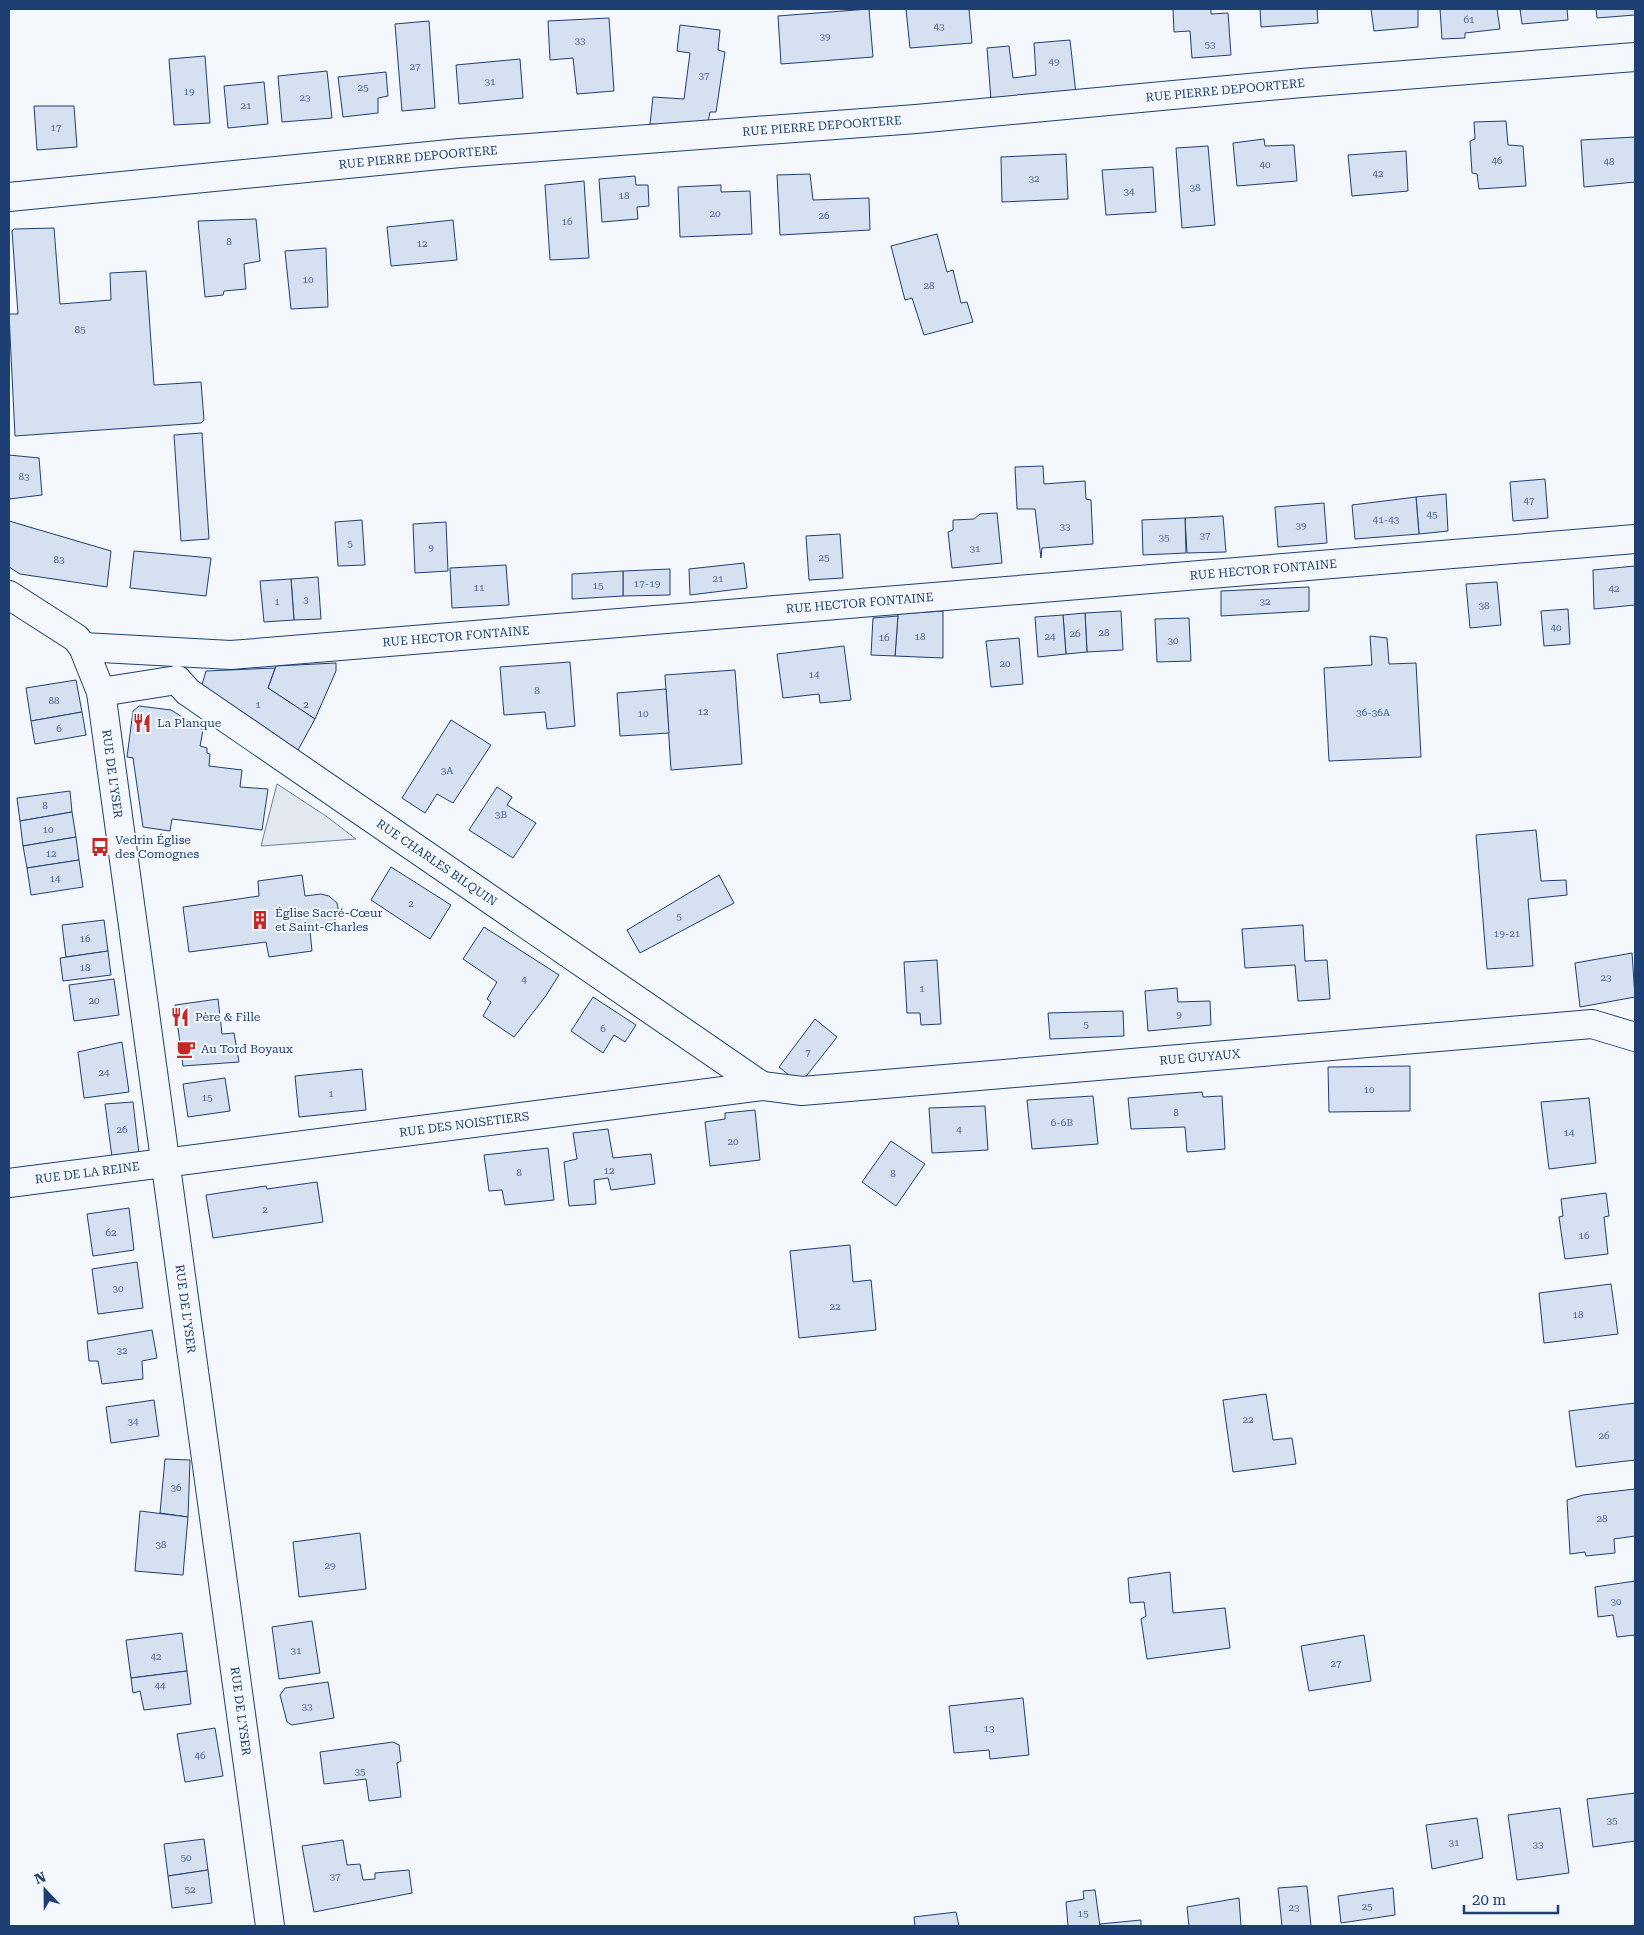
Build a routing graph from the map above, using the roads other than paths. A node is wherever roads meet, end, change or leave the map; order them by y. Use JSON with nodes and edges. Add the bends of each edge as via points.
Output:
{"nodes":[{"id":1,"x":1635,"y":57,"type":"edge"},
{"id":2,"x":9,"y":197,"type":"edge"},
{"id":3,"x":1635,"y":539,"type":"edge"},
{"id":4,"x":9,"y":595,"type":"edge"},
{"id":5,"x":84,"y":647,"type":"junction"},
{"id":6,"x":186,"y":653,"type":"junction"},
{"id":7,"x":177,"y":680,"type":"junction"},
{"id":8,"x":101,"y":692,"type":"junction"},
{"id":9,"x":1635,"y":1037,"type":"edge"},
{"id":10,"x":762,"y":1086,"type":"junction"},
{"id":11,"x":166,"y":1163,"type":"junction"},
{"id":12,"x":9,"y":1183,"type":"edge"},
{"id":13,"x":270,"y":1926,"type":"edge"}],
"edges":[{"from":1,"to":2,"type":"street","name":"RUE PIERRE DEPOORTERE","via":[[1302,83],[916,119],[460,153]]},
{"from":3,"to":6,"type":"street","name":"RUE HECTOR FONTAINE","via":[[241,654]]},
{"from":4,"to":5,"type":"street","via":[[76,638]]},
{"from":5,"to":6,"type":"street","name":"RUE HECTOR FONTAINE"},
{"from":5,"to":8,"type":"street","name":"RUE DE L'YSER"},
{"from":6,"to":7,"type":"street"},
{"from":7,"to":8,"type":"street"},
{"from":7,"to":10,"type":"street","name":"RUE CHARLES BILQUIN","via":[[188,692]]},
{"from":8,"to":11,"type":"street","name":"RUE DE L'YSER"},
{"from":9,"to":10,"type":"street","name":"RUE GUYAUX","via":[[1592,1024],[802,1091]]},
{"from":10,"to":11,"type":"street","name":"RUE DES NOISETIERS"},
{"from":11,"to":12,"type":"street","name":"RUE DE LA REINE"},
{"from":11,"to":13,"type":"street","name":"RUE DE L'YSER"}]}
